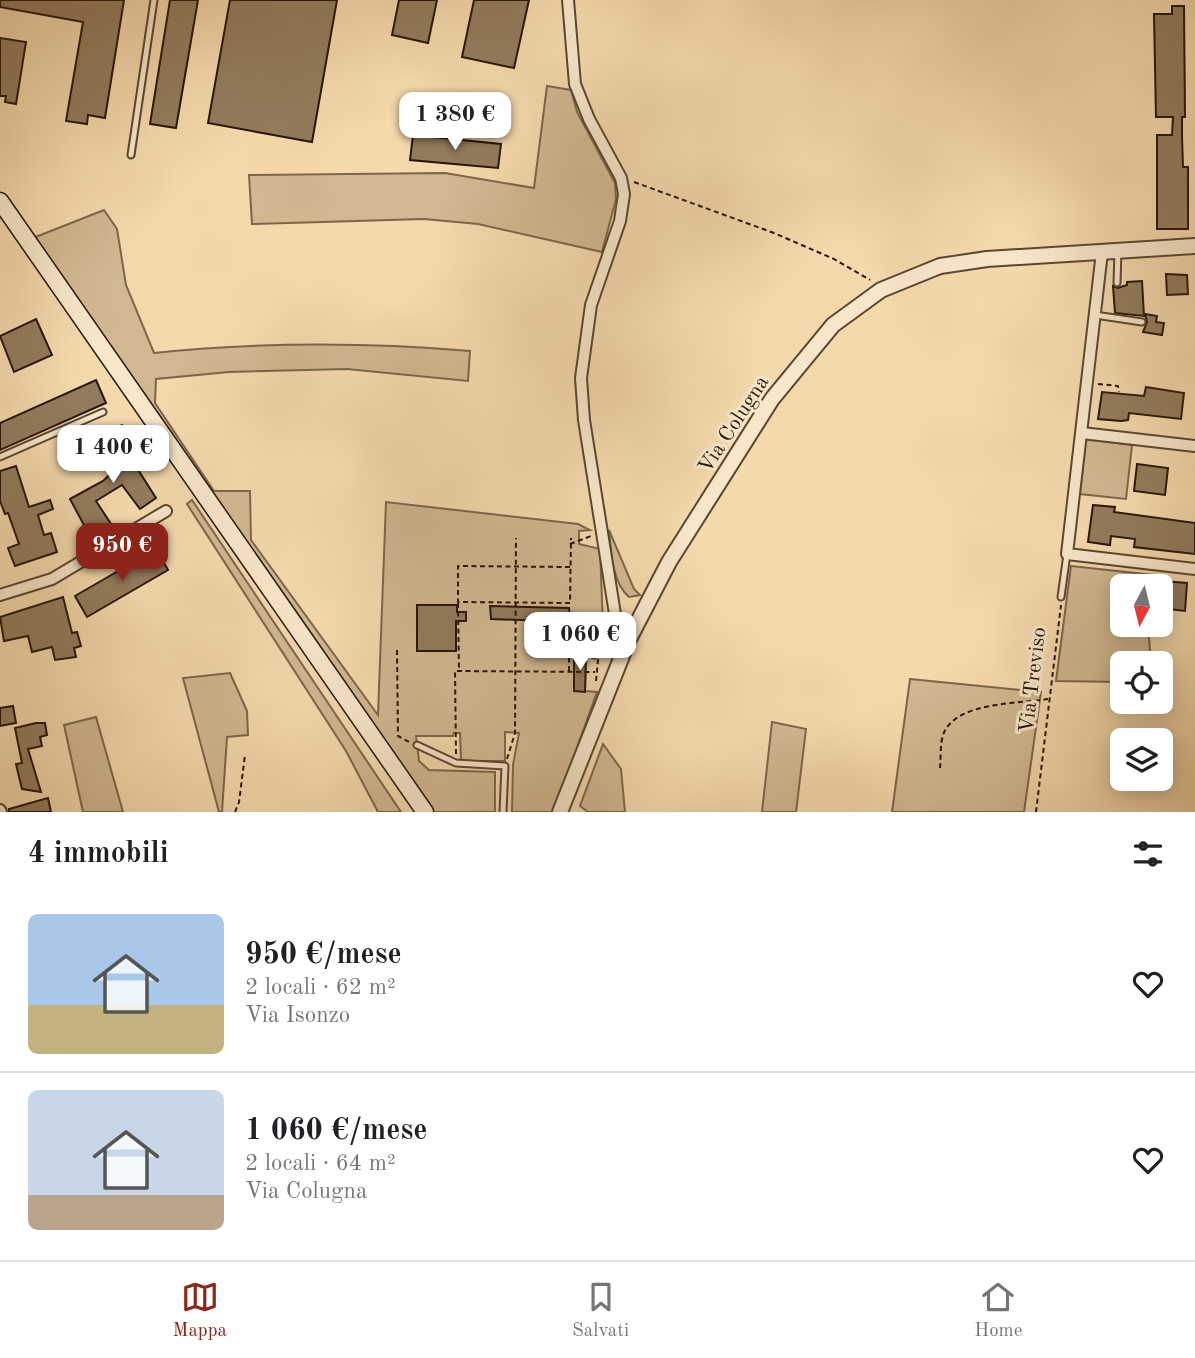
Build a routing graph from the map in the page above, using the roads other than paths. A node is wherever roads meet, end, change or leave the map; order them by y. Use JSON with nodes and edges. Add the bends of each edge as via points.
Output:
{"nodes":[{"id":1,"x":154,"y":0,"type":"edge"},
{"id":2,"x":568,"y":0,"type":"edge"},
{"id":3,"x":131,"y":155,"type":"dead end"},
{"id":4,"x":0,"y":201,"type":"edge"},
{"id":5,"x":1195,"y":246,"type":"edge"},
{"id":6,"x":1118,"y":251,"type":"junction"},
{"id":7,"x":1102,"y":252,"type":"junction"},
{"id":8,"x":1117,"y":283,"type":"dead end"},
{"id":9,"x":1095,"y":315,"type":"junction"},
{"id":10,"x":1142,"y":322,"type":"dead end"},
{"id":11,"x":103,"y":412,"type":"dead end"},
{"id":12,"x":1082,"y":433,"type":"junction"},
{"id":13,"x":1195,"y":446,"type":"edge"},
{"id":14,"x":0,"y":457,"type":"edge"},
{"id":15,"x":166,"y":511,"type":"dead end"},
{"id":16,"x":1067,"y":554,"type":"junction"},
{"id":17,"x":1195,"y":569,"type":"edge"},
{"id":18,"x":0,"y":595,"type":"edge"},
{"id":19,"x":1061,"y":597,"type":"road end"},
{"id":20,"x":628,"y":641,"type":"junction"},
{"id":21,"x":417,"y":745,"type":"road end"},
{"id":22,"x":425,"y":812,"type":"edge"},
{"id":23,"x":503,"y":812,"type":"edge"},
{"id":24,"x":560,"y":812,"type":"edge"}],
"edges":[{"from":1,"to":3,"type":"lane"},
{"from":2,"to":20,"type":"street","via":[[576,84],[621,178],[624,194],[620,220],[591,305],[583,351],[584,420],[615,614]]},
{"from":4,"to":22,"type":"main road"},
{"from":5,"to":6,"type":"street","name":"Via Colugna"},
{"from":6,"to":7,"type":"street","name":"Via Colugna"},
{"from":6,"to":8,"type":"lane"},
{"from":7,"to":9,"type":"street"},
{"from":7,"to":20,"type":"street","name":"Via Colugna","via":[[940,266],[881,290],[833,325],[772,399],[669,562]]},
{"from":9,"to":10,"type":"lane"},
{"from":9,"to":12,"type":"street"},
{"from":11,"to":14,"type":"lane"},
{"from":12,"to":13,"type":"street"},
{"from":12,"to":16,"type":"street"},
{"from":15,"to":18,"type":"street","via":[[52,579]]},
{"from":16,"to":17,"type":"street"},
{"from":16,"to":19,"type":"lane"},
{"from":20,"to":24,"type":"street","name":"Via Colugna"},
{"from":21,"to":23,"type":"lane","via":[[456,763],[505,766]]}]}
